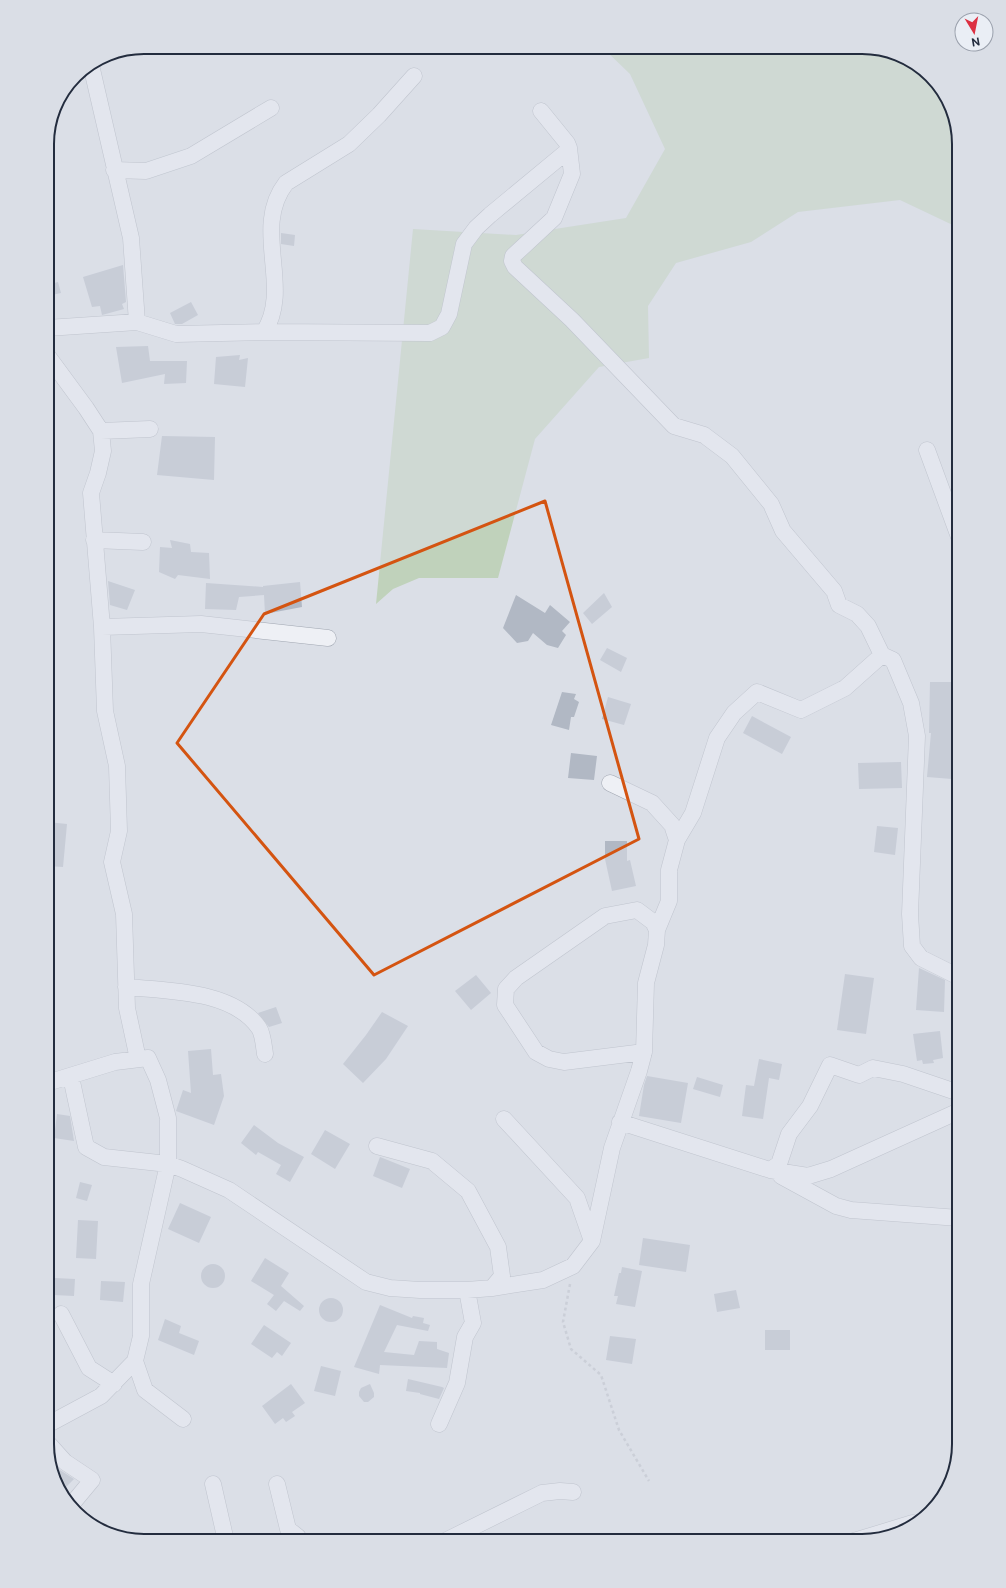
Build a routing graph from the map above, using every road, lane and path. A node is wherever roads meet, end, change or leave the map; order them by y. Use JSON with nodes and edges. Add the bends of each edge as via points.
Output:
{"nodes":[{"id":1,"x":92,"y":71,"type":"edge"},
{"id":2,"x":414,"y":76,"type":"dead end"},
{"id":3,"x":271,"y":108,"type":"dead end"},
{"id":4,"x":541,"y":111,"type":"dead end"},
{"id":5,"x":569,"y":148,"type":"junction"},
{"id":6,"x":114,"y":170,"type":"junction"},
{"id":7,"x":137,"y":322,"type":"junction"},
{"id":8,"x":54,"y":328,"type":"edge"},
{"id":9,"x":264,"y":332,"type":"junction"},
{"id":10,"x":54,"y":365,"type":"edge"},
{"id":11,"x":150,"y":430,"type":"dead end"},
{"id":12,"x":101,"y":431,"type":"junction"},
{"id":13,"x":927,"y":450,"type":"dead end"},
{"id":14,"x":952,"y":519,"type":"edge"},
{"id":15,"x":94,"y":540,"type":"junction"},
{"id":16,"x":143,"y":542,"type":"dead end"},
{"id":17,"x":102,"y":627,"type":"junction"},
{"id":18,"x":328,"y":638,"type":"dead end"},
{"id":19,"x":882,"y":655,"type":"junction"},
{"id":20,"x":610,"y":783,"type":"dead end"},
{"id":21,"x":677,"y":840,"type":"junction"},
{"id":22,"x":657,"y":930,"type":"junction"},
{"id":23,"x":952,"y":974,"type":"edge"},
{"id":24,"x":126,"y":987,"type":"junction"},
{"id":25,"x":644,"y":1052,"type":"junction"},
{"id":26,"x":265,"y":1054,"type":"dead end"},
{"id":27,"x":138,"y":1059,"type":"junction"},
{"id":28,"x":71,"y":1077,"type":"junction"},
{"id":29,"x":54,"y":1081,"type":"edge"},
{"id":30,"x":952,"y":1091,"type":"edge"},
{"id":31,"x":952,"y":1114,"type":"edge"},
{"id":32,"x":504,"y":1120,"type":"dead end"},
{"id":33,"x":620,"y":1122,"type":"junction"},
{"id":34,"x":377,"y":1146,"type":"dead end"},
{"id":35,"x":168,"y":1164,"type":"junction"},
{"id":36,"x":770,"y":1170,"type":"junction"},
{"id":37,"x":952,"y":1217,"type":"edge"},
{"id":38,"x":592,"y":1241,"type":"junction"},
{"id":39,"x":574,"y":1266,"type":"junction"},
{"id":40,"x":492,"y":1288,"type":"junction"},
{"id":41,"x":467,"y":1290,"type":"junction"},
{"id":42,"x":61,"y":1314,"type":"dead end"},
{"id":43,"x":135,"y":1361,"type":"junction"},
{"id":44,"x":114,"y":1384,"type":"junction"},
{"id":45,"x":183,"y":1419,"type":"dead end"},
{"id":46,"x":54,"y":1420,"type":"edge"},
{"id":47,"x":439,"y":1424,"type":"dead end"},
{"id":48,"x":54,"y":1450,"type":"edge"},
{"id":49,"x":649,"y":1481,"type":"dead end"},
{"id":50,"x":214,"y":1484,"type":"dead end"},
{"id":51,"x":277,"y":1484,"type":"dead end"},
{"id":52,"x":573,"y":1492,"type":"dead end"},
{"id":53,"x":74,"y":1501,"type":"edge"},
{"id":54,"x":225,"y":1534,"type":"edge"},
{"id":55,"x":294,"y":1534,"type":"edge"},
{"id":56,"x":459,"y":1534,"type":"edge"}],
"edges":[{"from":1,"to":6,"type":"street"},
{"from":2,"to":9,"type":"street","via":[[379,116],[349,144],[286,183],[279,192],[270,235],[276,297],[273,316]]},
{"from":3,"to":6,"type":"street","via":[[191,156],[146,171]]},
{"from":4,"to":5,"type":"street"},
{"from":5,"to":9,"type":"street","via":[[490,215],[464,244],[449,314],[442,327],[430,333]]},
{"from":5,"to":19,"type":"street","via":[[572,174],[554,218],[513,256],[514,267],[572,320],[674,426],[704,435],[732,456],[771,504],[783,531],[834,590],[839,605],[857,614],[868,626]]},
{"from":6,"to":7,"type":"street","via":[[131,238]]},
{"from":7,"to":8,"type":"street"},
{"from":7,"to":9,"type":"street","via":[[176,334]]},
{"from":10,"to":12,"type":"street"},
{"from":11,"to":12,"type":"street"},
{"from":12,"to":15,"type":"street","via":[[103,451],[90,493]]},
{"from":13,"to":14,"type":"street"},
{"from":15,"to":16,"type":"street"},
{"from":15,"to":17,"type":"street"},
{"from":17,"to":18,"type":"street","via":[[201,624]]},
{"from":17,"to":24,"type":"street","via":[[105,711],[117,766],[119,831],[112,862],[124,914]]},
{"from":19,"to":21,"type":"street","via":[[845,688],[801,710],[757,692],[734,713],[717,738],[694,813]]},
{"from":19,"to":23,"type":"street","via":[[893,660],[911,704],[917,736],[910,914],[912,946],[921,958]]},
{"from":20,"to":21,"type":"street","via":[[652,803],[672,825]]},
{"from":21,"to":22,"type":"street","via":[[669,870],[669,901]]},
{"from":22,"to":25,"type":"street","via":[[656,945],[646,983]]},
{"from":22,"to":25,"type":"street","via":[[653,922],[637,910],[605,916],[516,978],[506,989],[505,1005],[536,1052],[549,1059],[564,1062]]},
{"from":24,"to":26,"type":"street","via":[[204,996],[238,1007],[260,1028]]},
{"from":24,"to":27,"type":"street","via":[[127,1008]]},
{"from":25,"to":33,"type":"street"},
{"from":27,"to":28,"type":"street","via":[[116,1062]]},
{"from":27,"to":35,"type":"street","via":[[148,1058],[158,1080],[168,1118]]},
{"from":28,"to":29,"type":"street"},
{"from":28,"to":35,"type":"street","via":[[86,1147],[104,1157]]},
{"from":30,"to":36,"type":"street","via":[[903,1074],[873,1068],[859,1075],[830,1065],[810,1106],[789,1134],[779,1164]]},
{"from":31,"to":36,"type":"street","via":[[831,1169],[808,1176]]},
{"from":32,"to":38,"type":"street","via":[[577,1198]]},
{"from":33,"to":36,"type":"street"},
{"from":33,"to":38,"type":"street"},
{"from":34,"to":40,"type":"street","via":[[432,1162],[468,1191],[498,1247],[502,1276]]},
{"from":35,"to":41,"type":"street","via":[[229,1190],[366,1282],[390,1288]]},
{"from":35,"to":43,"type":"street","via":[[141,1284],[141,1336]]},
{"from":36,"to":37,"type":"street","via":[[836,1206],[851,1210]]},
{"from":38,"to":39,"type":"street"},
{"from":39,"to":40,"type":"street","via":[[543,1280]]},
{"from":39,"to":49,"type":"path","via":[[563,1322],[571,1349],[601,1375],[619,1430]]},
{"from":40,"to":41,"type":"street"},
{"from":41,"to":47,"type":"street","via":[[473,1323],[465,1337],[457,1382]]},
{"from":42,"to":44,"type":"street","via":[[89,1368]]},
{"from":43,"to":44,"type":"street"},
{"from":43,"to":45,"type":"street","via":[[145,1390]]},
{"from":44,"to":46,"type":"street","via":[[102,1396]]},
{"from":48,"to":53,"type":"street","via":[[65,1462],[92,1480]]},
{"from":50,"to":54,"type":"street"},
{"from":51,"to":55,"type":"street","via":[[288,1529]]},
{"from":52,"to":56,"type":"street","via":[[560,1490],[542,1493]]}]}
